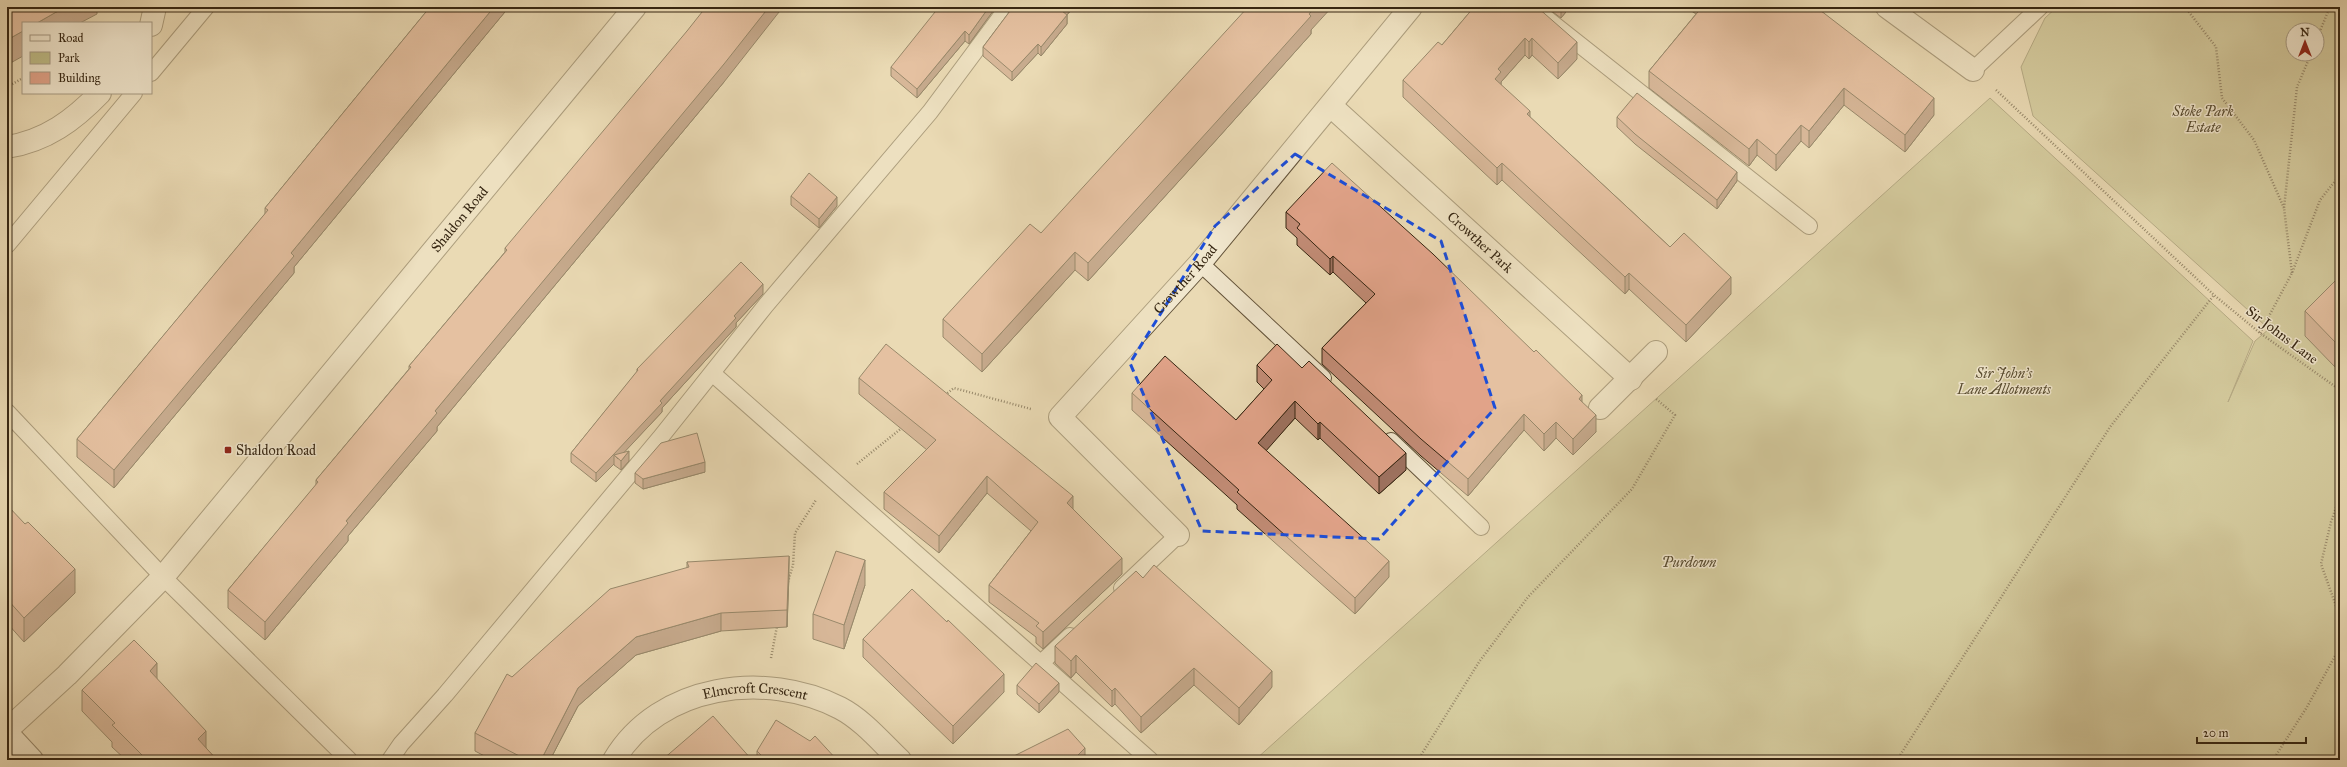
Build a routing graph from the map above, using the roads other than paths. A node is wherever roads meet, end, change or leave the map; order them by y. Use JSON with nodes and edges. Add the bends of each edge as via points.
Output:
{"nodes":[{"id":1,"x":155,"y":7,"type":"edge"},
{"id":2,"x":206,"y":7,"type":"edge"},
{"id":3,"x":635,"y":7,"type":"edge"},
{"id":4,"x":1008,"y":7,"type":"edge"},
{"id":5,"x":1410,"y":7,"type":"edge"},
{"id":6,"x":1532,"y":7,"type":"edge"},
{"id":7,"x":1887,"y":7,"type":"edge"},
{"id":8,"x":2040,"y":7,"type":"edge"},
{"id":9,"x":152,"y":22,"type":"edge"},
{"id":10,"x":1973,"y":70,"type":"joint"},
{"id":11,"x":152,"y":72,"type":"edge"},
{"id":12,"x":99,"y":94,"type":"edge"},
{"id":13,"x":133,"y":94,"type":"edge"},
{"id":14,"x":1331,"y":106,"type":"junction"},
{"id":15,"x":7,"y":147,"type":"edge"},
{"id":16,"x":1809,"y":226,"type":"dead end"},
{"id":17,"x":7,"y":245,"type":"edge"},
{"id":18,"x":1200,"y":263,"type":"junction"},
{"id":19,"x":1656,"y":352,"type":"dead end"},
{"id":20,"x":712,"y":373,"type":"junction"},
{"id":21,"x":1631,"y":379,"type":"junction"},
{"id":22,"x":1332,"y":387,"type":"edge"},
{"id":23,"x":1600,"y":408,"type":"dead end"},
{"id":24,"x":7,"y":412,"type":"edge"},
{"id":25,"x":1378,"y":430,"type":"edge"},
{"id":26,"x":1481,"y":527,"type":"dead end"},
{"id":27,"x":1178,"y":535,"type":"joint"},
{"id":28,"x":163,"y":577,"type":"junction"},
{"id":29,"x":1109,"y":599,"type":"edge"},
{"id":30,"x":1081,"y":626,"type":"edge"},
{"id":31,"x":1040,"y":664,"type":"junction"},
{"id":32,"x":7,"y":730,"type":"edge"},
{"id":33,"x":7,"y":734,"type":"edge"},
{"id":34,"x":32,"y":760,"type":"edge"},
{"id":35,"x":349,"y":760,"type":"edge"},
{"id":36,"x":390,"y":760,"type":"edge"},
{"id":37,"x":614,"y":760,"type":"edge"},
{"id":38,"x":900,"y":760,"type":"edge"},
{"id":39,"x":1150,"y":760,"type":"edge"}],
"edges":[{"from":1,"to":9,"type":"street"},
{"from":2,"to":11,"type":"lane"},
{"from":3,"to":28,"type":"street","name":"Shaldon Road"},
{"from":4,"to":20,"type":"lane","via":[[930,112]]},
{"from":5,"to":14,"type":"street","name":"Crowther Road"},
{"from":6,"to":16,"type":"lane"},
{"from":7,"to":10,"type":"street"},
{"from":8,"to":10,"type":"lane"},
{"from":12,"to":15,"type":"street","via":[[64,126],[42,138]]},
{"from":13,"to":17,"type":"lane"},
{"from":14,"to":18,"type":"street","name":"Crowther Road"},
{"from":14,"to":21,"type":"street","name":"Crowther Park"},
{"from":18,"to":22,"type":"lane"},
{"from":18,"to":27,"type":"street","name":"Crowther Road","via":[[1060,417]]},
{"from":19,"to":21,"type":"street"},
{"from":20,"to":31,"type":"lane"},
{"from":20,"to":36,"type":"lane"},
{"from":21,"to":23,"type":"street"},
{"from":24,"to":28,"type":"lane"},
{"from":25,"to":26,"type":"lane"},
{"from":27,"to":29,"type":"lane"},
{"from":28,"to":32,"type":"street","name":"Shaldon Road","via":[[67,675]]},
{"from":28,"to":35,"type":"lane"},
{"from":30,"to":31,"type":"lane"},
{"from":31,"to":39,"type":"lane"},
{"from":33,"to":34,"type":"street"},
{"from":37,"to":38,"type":"street","name":"Elmcroft Crescent","via":[[638,729],[692,696],[725,689],[766,689],[817,699],[841,709],[863,724]]}]}
